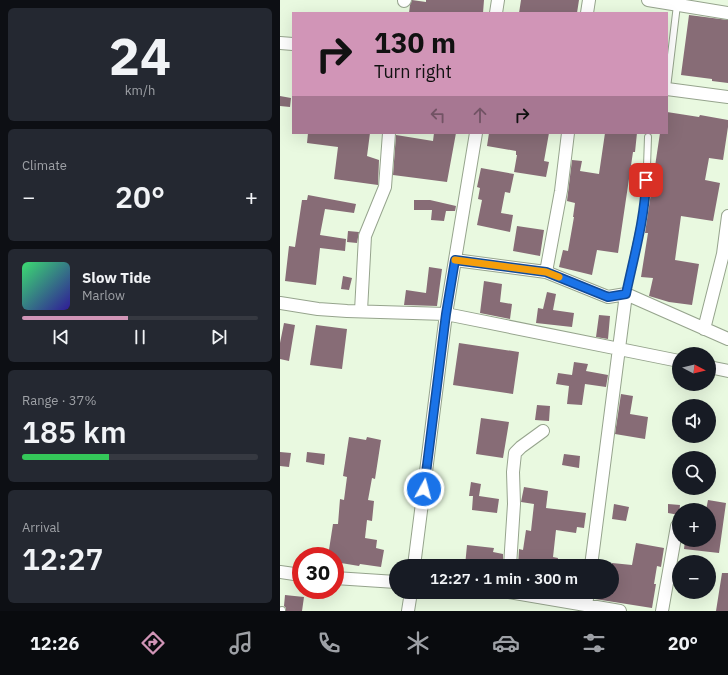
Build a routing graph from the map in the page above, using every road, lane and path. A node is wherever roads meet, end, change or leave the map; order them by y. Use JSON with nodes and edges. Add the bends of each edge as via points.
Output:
{"nodes":[{"id":1,"x":498,"y":0,"type":"edge"},
{"id":2,"x":589,"y":0,"type":"edge"},
{"id":3,"x":648,"y":0,"type":"edge"},
{"id":4,"x":677,"y":2,"type":"edge"},
{"id":5,"x":496,"y":12,"type":"edge"},
{"id":6,"x":587,"y":12,"type":"edge"},
{"id":7,"x":728,"y":14,"type":"edge"},
{"id":8,"x":280,"y":43,"type":"edge"},
{"id":9,"x":292,"y":44,"type":"edge"},
{"id":10,"x":668,"y":80,"type":"edge"},
{"id":11,"x":668,"y":89,"type":"edge"},
{"id":12,"x":728,"y":97,"type":"edge"},
{"id":13,"x":389,"y":134,"type":"edge"},
{"id":14,"x":476,"y":134,"type":"edge"},
{"id":15,"x":568,"y":134,"type":"edge"},
{"id":16,"x":648,"y":137,"type":"dead end"},
{"id":17,"x":728,"y":216,"type":"edge"},
{"id":18,"x":455,"y":260,"type":"junction"},
{"id":19,"x":546,"y":272,"type":"junction"},
{"id":20,"x":626,"y":294,"type":"junction"},
{"id":21,"x":280,"y":303,"type":"edge"},
{"id":22,"x":361,"y":311,"type":"junction"},
{"id":23,"x":446,"y":314,"type":"junction"},
{"id":24,"x":704,"y":329,"type":"junction"},
{"id":25,"x":728,"y":339,"type":"edge"},
{"id":26,"x":619,"y":349,"type":"junction"},
{"id":27,"x":672,"y":360,"type":"edge"},
{"id":28,"x":716,"y":368,"type":"edge"},
{"id":29,"x":728,"y":371,"type":"edge"},
{"id":30,"x":543,"y":431,"type":"dead end"},
{"id":31,"x":673,"y":547,"type":"edge"},
{"id":32,"x":415,"y":559,"type":"edge"},
{"id":33,"x":510,"y":559,"type":"edge"},
{"id":34,"x":592,"y":559,"type":"edge"},
{"id":35,"x":280,"y":572,"type":"edge"},
{"id":36,"x":292,"y":574,"type":"edge"},
{"id":37,"x":344,"y":579,"type":"edge"},
{"id":38,"x":389,"y":582,"type":"edge"},
{"id":39,"x":410,"y":599,"type":"edge"},
{"id":40,"x":550,"y":599,"type":"edge"},
{"id":41,"x":587,"y":599,"type":"edge"},
{"id":42,"x":586,"y":605,"type":"junction"},
{"id":43,"x":408,"y":611,"type":"edge"},
{"id":44,"x":620,"y":611,"type":"edge"},
{"id":45,"x":662,"y":611,"type":"edge"}],
"edges":[{"from":1,"to":5,"type":"street"},
{"from":2,"to":6,"type":"street"},
{"from":3,"to":4,"type":"street"},
{"from":4,"to":7,"type":"street"},
{"from":4,"to":10,"type":"lane"},
{"from":8,"to":9,"type":"street"},
{"from":11,"to":12,"type":"street"},
{"from":13,"to":22,"type":"street","via":[[385,187],[365,236]]},
{"from":14,"to":18,"type":"street"},
{"from":15,"to":19,"type":"street"},
{"from":16,"to":20,"type":"lane","via":[[646,196]]},
{"from":17,"to":24,"type":"street","via":[[723,254]]},
{"from":18,"to":19,"type":"street"},
{"from":18,"to":23,"type":"street"},
{"from":19,"to":20,"type":"street","via":[[608,297]]},
{"from":20,"to":24,"type":"street"},
{"from":20,"to":26,"type":"street"},
{"from":21,"to":22,"type":"street","via":[[318,309]]},
{"from":22,"to":23,"type":"street"},
{"from":23,"to":26,"type":"street"},
{"from":23,"to":32,"type":"street"},
{"from":24,"to":25,"type":"street"},
{"from":26,"to":27,"type":"street"},
{"from":26,"to":34,"type":"street"},
{"from":28,"to":29,"type":"street"},
{"from":30,"to":33,"type":"street","via":[[515,453]]},
{"from":31,"to":45,"type":"street"},
{"from":35,"to":36,"type":"street"},
{"from":37,"to":38,"type":"street"},
{"from":39,"to":43,"type":"street"},
{"from":40,"to":42,"type":"street"},
{"from":41,"to":42,"type":"street"},
{"from":42,"to":44,"type":"street"}]}
